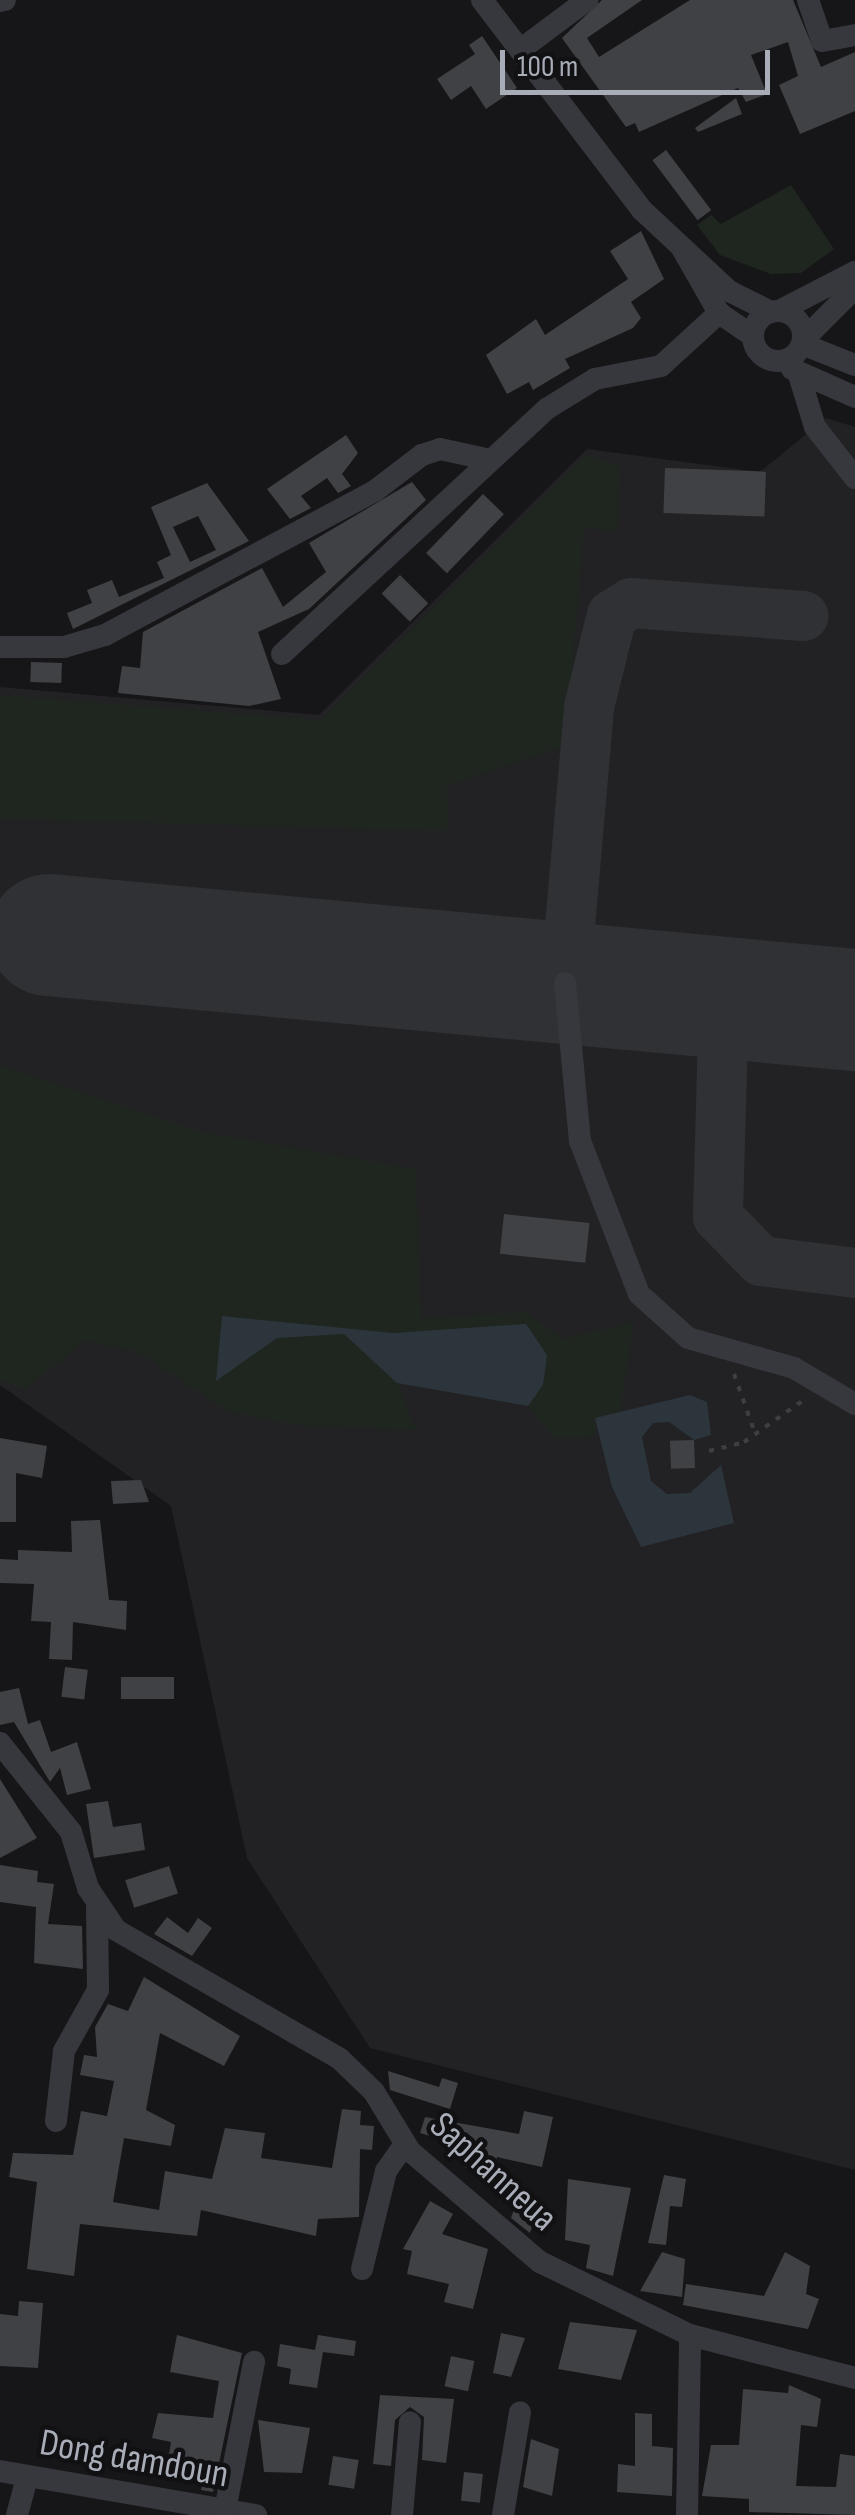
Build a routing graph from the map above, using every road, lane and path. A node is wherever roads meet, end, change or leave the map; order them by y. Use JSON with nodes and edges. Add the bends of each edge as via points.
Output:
{"nodes":[{"id":1,"x":482,"y":0,"type":"edge"},
{"id":2,"x":567,"y":0,"type":"edge"},
{"id":3,"x":587,"y":0,"type":"edge"},
{"id":4,"x":808,"y":0,"type":"edge"},
{"id":5,"x":855,"y":35,"type":"edge"},
{"id":6,"x":516,"y":44,"type":"junction"},
{"id":7,"x":682,"y":247,"type":"junction"},
{"id":8,"x":855,"y":272,"type":"edge"},
{"id":9,"x":855,"y":288,"type":"edge"},
{"id":10,"x":775,"y":312,"type":"junction"},
{"id":11,"x":719,"y":313,"type":"junction"},
{"id":12,"x":754,"y":336,"type":"junction"},
{"id":13,"x":803,"y":342,"type":"junction"},
{"id":14,"x":855,"y":365,"type":"edge"},
{"id":15,"x":791,"y":368,"type":"junction"},
{"id":16,"x":855,"y":396,"type":"edge"},
{"id":17,"x":491,"y":460,"type":"junction"},
{"id":18,"x":855,"y":478,"type":"edge"},
{"id":19,"x":0,"y":647,"type":"edge"},
{"id":20,"x":282,"y":654,"type":"dead end"},
{"id":21,"x":565,"y":983,"type":"dead end"},
{"id":22,"x":697,"y":1340,"type":"junction"},
{"id":23,"x":852,"y":1402,"type":"edge"},
{"id":24,"x":755,"y":1434,"type":"junction"},
{"id":25,"x":709,"y":1451,"type":"dead end"},
{"id":26,"x":0,"y":1743,"type":"edge"},
{"id":27,"x":97,"y":1903,"type":"junction"},
{"id":28,"x":56,"y":2121,"type":"dead end"},
{"id":29,"x":405,"y":2144,"type":"junction"},
{"id":30,"x":362,"y":2269,"type":"dead end"},
{"id":31,"x":690,"y":2335,"type":"junction"},
{"id":32,"x":254,"y":2362,"type":"dead end"},
{"id":33,"x":855,"y":2378,"type":"edge"},
{"id":34,"x":520,"y":2412,"type":"dead end"},
{"id":35,"x":410,"y":2422,"type":"dead end"},
{"id":36,"x":0,"y":2471,"type":"edge"},
{"id":37,"x":27,"y":2478,"type":"junction"},
{"id":38,"x":145,"y":2507,"type":"edge"},
{"id":39,"x":225,"y":2510,"type":"junction"},
{"id":40,"x":17,"y":2515,"type":"edge"},
{"id":41,"x":256,"y":2515,"type":"edge"},
{"id":42,"x":402,"y":2515,"type":"edge"},
{"id":43,"x":503,"y":2515,"type":"edge"},
{"id":44,"x":688,"y":2515,"type":"edge"}],
"edges":[{"from":1,"to":6,"type":"street"},
{"from":2,"to":6,"type":"street"},
{"from":3,"to":6,"type":"street"},
{"from":4,"to":5,"type":"street","via":[[822,41]]},
{"from":6,"to":7,"type":"street","via":[[642,210]]},
{"from":7,"to":10,"type":"street","via":[[729,292]]},
{"from":7,"to":11,"type":"street"},
{"from":8,"to":10,"type":"street"},
{"from":9,"to":13,"type":"street"},
{"from":10,"to":12,"type":"street"},
{"from":10,"to":13,"type":"street","via":[[799,322]]},
{"from":11,"to":12,"type":"street"},
{"from":11,"to":17,"type":"street","via":[[661,366],[595,379],[548,408]]},
{"from":12,"to":15,"type":"street","via":[[759,352]]},
{"from":13,"to":14,"type":"street"},
{"from":13,"to":15,"type":"street"},
{"from":15,"to":16,"type":"street"},
{"from":15,"to":18,"type":"street","via":[[816,427]]},
{"from":17,"to":19,"type":"street","via":[[440,449],[422,455],[376,490],[105,635],[64,648]]},
{"from":17,"to":20,"type":"street"},
{"from":21,"to":22,"type":"street","via":[[580,1141],[639,1294]]},
{"from":22,"to":23,"type":"street","via":[[794,1368]]},
{"from":22,"to":24,"type":"path","via":[[742,1386]]},
{"from":23,"to":24,"type":"path","via":[[800,1400]]},
{"from":24,"to":25,"type":"path"},
{"from":26,"to":27,"type":"street","name":"Saphanneua","via":[[72,1832]]},
{"from":27,"to":28,"type":"street","via":[[98,1990],[64,2051]]},
{"from":27,"to":29,"type":"street","name":"Saphanneua","via":[[116,1930],[340,2060],[374,2092]]},
{"from":29,"to":30,"type":"street","via":[[386,2171]]},
{"from":29,"to":31,"type":"street","name":"Saphanneua","via":[[540,2262]]},
{"from":31,"to":33,"type":"street","name":"Saphanneua"},
{"from":31,"to":44,"type":"street"},
{"from":32,"to":39,"type":"street"},
{"from":34,"to":43,"type":"street"},
{"from":35,"to":42,"type":"street"},
{"from":36,"to":37,"type":"street","name":"Dong damdoun"},
{"from":37,"to":38,"type":"street","name":"Dong damdoun"},
{"from":37,"to":40,"type":"street"},
{"from":38,"to":39,"type":"street","name":"Dong damdoun"},
{"from":39,"to":41,"type":"street","name":"Dong damdoun"}]}
